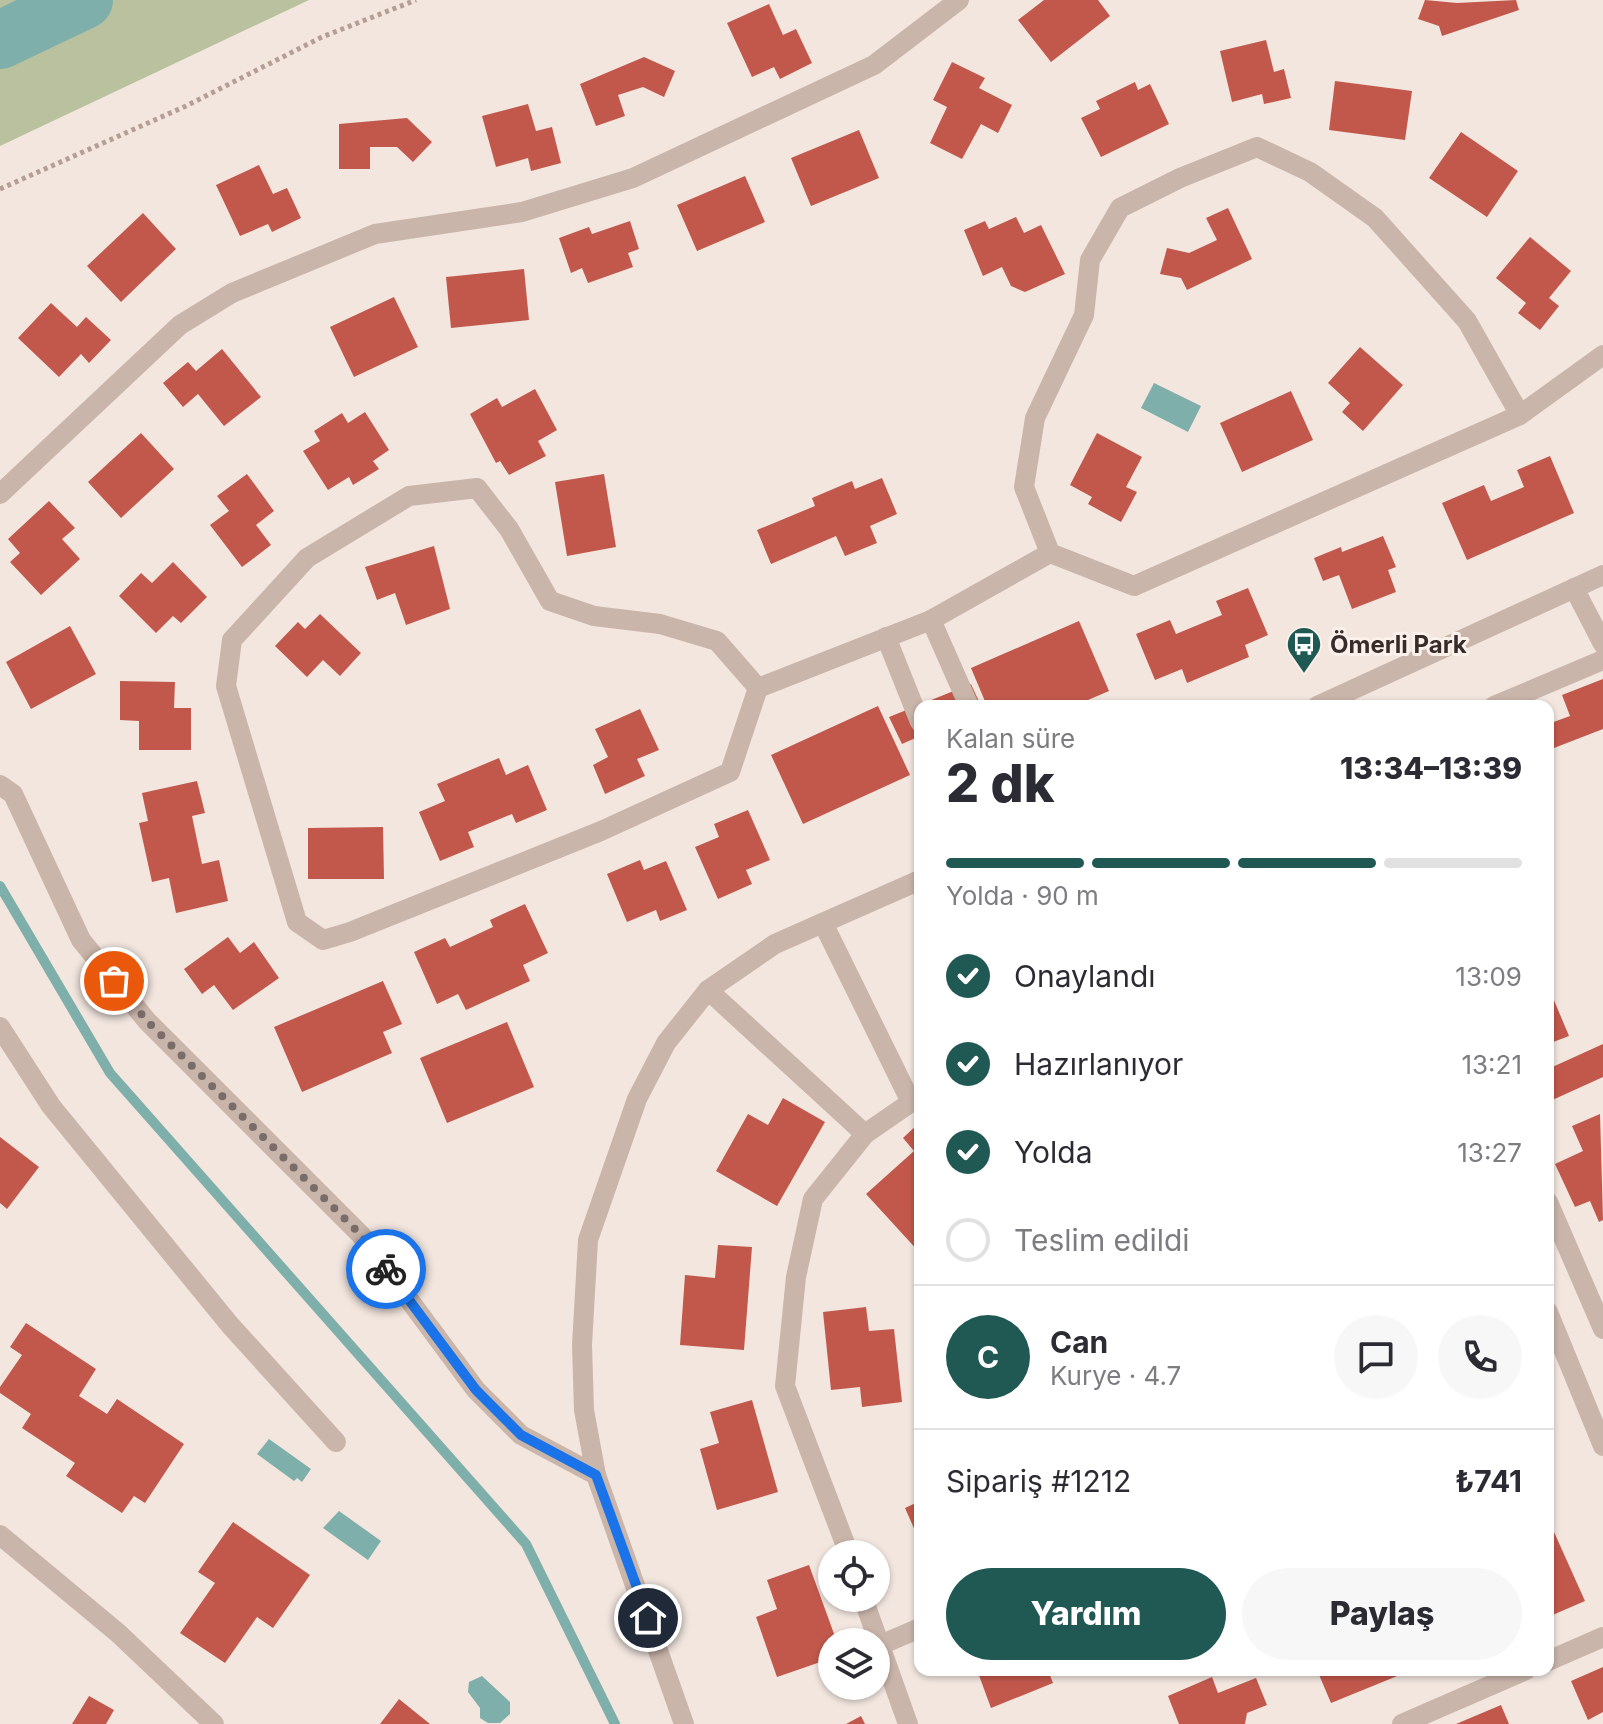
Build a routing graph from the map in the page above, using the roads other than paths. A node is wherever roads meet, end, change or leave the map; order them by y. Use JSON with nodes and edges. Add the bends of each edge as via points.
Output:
{"nodes":[{"id":1,"x":959,"y":0,"type":"edge"},
{"id":2,"x":1603,"y":355,"type":"edge"},
{"id":3,"x":1520,"y":415,"type":"junction"},
{"id":4,"x":0,"y":494,"type":"edge"},
{"id":5,"x":1050,"y":553,"type":"junction"},
{"id":6,"x":1603,"y":575,"type":"edge"},
{"id":7,"x":1574,"y":588,"type":"junction"},
{"id":8,"x":931,"y":620,"type":"junction"},
{"id":9,"x":886,"y":637,"type":"junction"},
{"id":10,"x":1603,"y":644,"type":"edge"},
{"id":11,"x":1603,"y":660,"type":"edge"},
{"id":12,"x":758,"y":688,"type":"junction"},
{"id":13,"x":966,"y":700,"type":"edge"},
{"id":14,"x":1330,"y":700,"type":"edge"},
{"id":15,"x":1508,"y":700,"type":"edge"},
{"id":16,"x":914,"y":707,"type":"edge"},
{"id":17,"x":0,"y":785,"type":"edge"},
{"id":18,"x":914,"y":883,"type":"edge"},
{"id":19,"x":823,"y":923,"type":"junction"},
{"id":20,"x":708,"y":990,"type":"junction"},
{"id":21,"x":0,"y":1027,"type":"edge"},
{"id":22,"x":914,"y":1096,"type":"edge"},
{"id":23,"x":914,"y":1099,"type":"edge"},
{"id":24,"x":865,"y":1134,"type":"junction"},
{"id":25,"x":1554,"y":1216,"type":"edge"},
{"id":26,"x":1603,"y":1329,"type":"edge"},
{"id":27,"x":1556,"y":1352,"type":"edge"},
{"id":28,"x":336,"y":1442,"type":"dead end"},
{"id":29,"x":1603,"y":1446,"type":"edge"},
{"id":30,"x":596,"y":1475,"type":"junction"},
{"id":31,"x":0,"y":1535,"type":"edge"},
{"id":32,"x":844,"y":1540,"type":"edge"},
{"id":33,"x":914,"y":1631,"type":"edge"},
{"id":34,"x":1603,"y":1637,"type":"edge"},
{"id":35,"x":890,"y":1641,"type":"edge"},
{"id":36,"x":1554,"y":1658,"type":"edge"},
{"id":37,"x":1512,"y":1676,"type":"edge"},
{"id":38,"x":890,"y":1677,"type":"edge"},
{"id":39,"x":214,"y":1724,"type":"edge"},
{"id":40,"x":684,"y":1724,"type":"edge"},
{"id":41,"x":908,"y":1724,"type":"edge"},
{"id":42,"x":1402,"y":1724,"type":"edge"}],
"edges":[{"from":1,"to":4,"type":"street","via":[[874,65],[633,178],[522,212],[375,234],[232,293],[180,325]]},
{"from":2,"to":3,"type":"street"},
{"from":3,"to":5,"type":"street","via":[[1134,586]]},
{"from":3,"to":5,"type":"street","via":[[1467,321],[1375,218],[1310,172],[1257,147],[1120,208],[1090,260],[1084,315],[1035,418],[1024,487]]},
{"from":5,"to":8,"type":"street"},
{"from":6,"to":7,"type":"street"},
{"from":7,"to":10,"type":"street"},
{"from":7,"to":14,"type":"street"},
{"from":8,"to":9,"type":"street"},
{"from":8,"to":13,"type":"street"},
{"from":9,"to":12,"type":"street"},
{"from":9,"to":16,"type":"street"},
{"from":11,"to":15,"type":"street"},
{"from":12,"to":12,"type":"street","via":[[717,641],[660,624],[594,616],[550,601],[509,529],[477,488],[409,496],[307,558],[232,640],[226,686],[297,922],[323,940],[601,831],[730,772]]},
{"from":17,"to":30,"type":"street","via":[[13,794],[81,940],[147,1021],[361,1235],[476,1390],[521,1435]]},
{"from":18,"to":19,"type":"street"},
{"from":19,"to":20,"type":"street","via":[[775,944]]},
{"from":19,"to":22,"type":"street"},
{"from":20,"to":24,"type":"street"},
{"from":20,"to":30,"type":"street","via":[[666,1043],[637,1099],[588,1240],[584,1410]]},
{"from":21,"to":28,"type":"street","via":[[51,1106],[230,1325]]},
{"from":23,"to":24,"type":"street"},
{"from":24,"to":32,"type":"street","via":[[813,1199],[796,1277],[785,1386]]},
{"from":25,"to":26,"type":"street"},
{"from":27,"to":29,"type":"street"},
{"from":30,"to":40,"type":"street"},
{"from":31,"to":39,"type":"street","via":[[118,1633]]},
{"from":33,"to":35,"type":"street"},
{"from":34,"to":36,"type":"street"},
{"from":37,"to":42,"type":"street"},
{"from":38,"to":41,"type":"street"}]}
